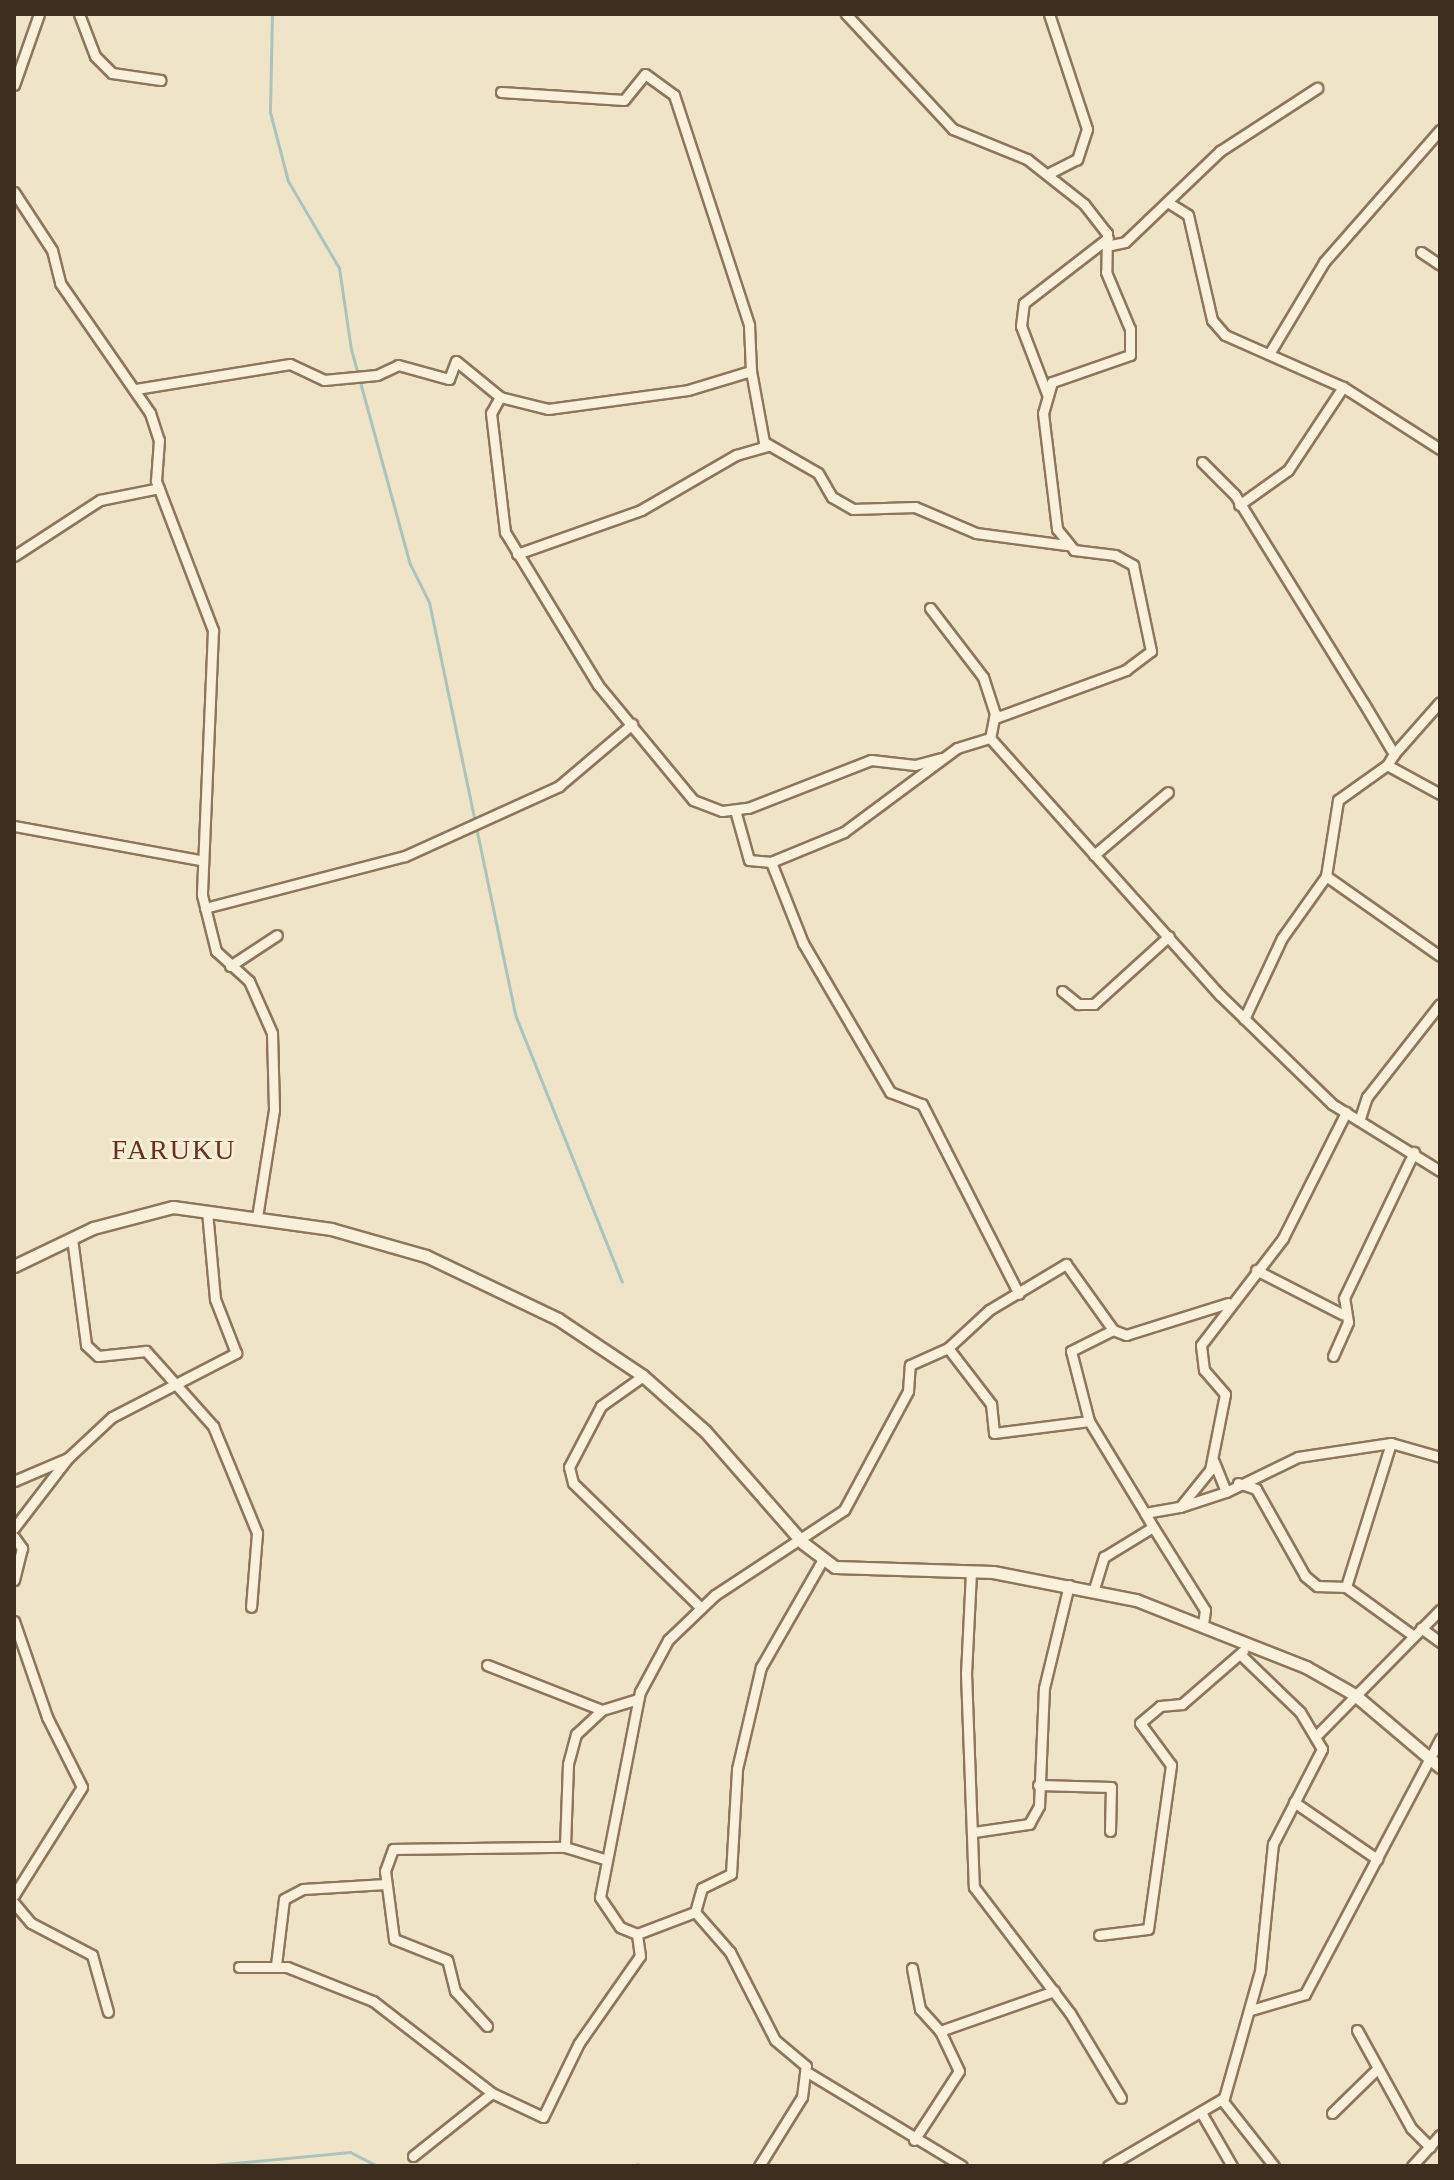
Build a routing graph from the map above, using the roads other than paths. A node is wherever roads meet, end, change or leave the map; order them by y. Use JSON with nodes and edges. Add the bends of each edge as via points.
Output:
{"nodes":[{"id":1,"x":39,"y":14,"type":"edge"},
{"id":2,"x":79,"y":14,"type":"edge"},
{"id":3,"x":846,"y":14,"type":"edge"},
{"id":4,"x":1049,"y":14,"type":"edge"},
{"id":5,"x":160,"y":80,"type":"dead end"},
{"id":6,"x":14,"y":85,"type":"edge"},
{"id":7,"x":1317,"y":88,"type":"dead end"},
{"id":8,"x":501,"y":92,"type":"dead end"},
{"id":9,"x":1440,"y":130,"type":"edge"},
{"id":10,"x":1050,"y":173,"type":"junction"},
{"id":11,"x":14,"y":192,"type":"edge"},
{"id":12,"x":1169,"y":203,"type":"junction"},
{"id":13,"x":1110,"y":241,"type":"junction"},
{"id":14,"x":1421,"y":252,"type":"dead end"},
{"id":15,"x":1440,"y":265,"type":"edge"},
{"id":16,"x":1269,"y":354,"type":"junction"},
{"id":17,"x":751,"y":371,"type":"junction"},
{"id":18,"x":1343,"y":387,"type":"junction"},
{"id":19,"x":136,"y":389,"type":"junction"},
{"id":20,"x":1047,"y":394,"type":"junction"},
{"id":21,"x":500,"y":397,"type":"junction"},
{"id":22,"x":1439,"y":445,"type":"edge"},
{"id":23,"x":768,"y":446,"type":"junction"},
{"id":24,"x":1202,"y":462,"type":"dead end"},
{"id":25,"x":159,"y":488,"type":"junction"},
{"id":26,"x":1239,"y":505,"type":"junction"},
{"id":27,"x":1066,"y":545,"type":"junction"},
{"id":28,"x":517,"y":554,"type":"junction"},
{"id":29,"x":14,"y":556,"type":"edge"},
{"id":30,"x":930,"y":608,"type":"dead end"},
{"id":31,"x":1440,"y":702,"type":"edge"},
{"id":32,"x":995,"y":718,"type":"junction"},
{"id":33,"x":632,"y":724,"type":"junction"},
{"id":34,"x":990,"y":738,"type":"junction"},
{"id":35,"x":1394,"y":754,"type":"junction"},
{"id":36,"x":948,"y":755,"type":"junction"},
{"id":37,"x":1387,"y":765,"type":"junction"},
{"id":38,"x":1168,"y":792,"type":"dead end"},
{"id":39,"x":1440,"y":794,"type":"edge"},
{"id":40,"x":735,"y":810,"type":"junction"},
{"id":41,"x":14,"y":826,"type":"edge"},
{"id":42,"x":1094,"y":855,"type":"junction"},
{"id":43,"x":200,"y":860,"type":"junction"},
{"id":44,"x":771,"y":862,"type":"junction"},
{"id":45,"x":1326,"y":876,"type":"junction"},
{"id":46,"x":205,"y":908,"type":"junction"},
{"id":47,"x":277,"y":935,"type":"dead end"},
{"id":48,"x":1169,"y":936,"type":"junction"},
{"id":49,"x":1440,"y":956,"type":"edge"},
{"id":50,"x":230,"y":966,"type":"junction"},
{"id":51,"x":1062,"y":991,"type":"dead end"},
{"id":52,"x":1440,"y":1004,"type":"edge"},
{"id":53,"x":1244,"y":1019,"type":"junction"},
{"id":54,"x":1346,"y":1112,"type":"junction"},
{"id":55,"x":1360,"y":1118,"type":"junction"},
{"id":56,"x":1414,"y":1152,"type":"junction"},
{"id":57,"x":1440,"y":1171,"type":"edge"},
{"id":58,"x":207,"y":1211,"type":"junction"},
{"id":59,"x":257,"y":1217,"type":"junction"},
{"id":60,"x":72,"y":1238,"type":"junction"},
{"id":61,"x":14,"y":1266,"type":"edge"},
{"id":62,"x":1256,"y":1270,"type":"junction"},
{"id":63,"x":1019,"y":1294,"type":"junction"},
{"id":64,"x":1228,"y":1303,"type":"junction"},
{"id":65,"x":1342,"y":1314,"type":"junction"},
{"id":66,"x":1113,"y":1330,"type":"junction"},
{"id":67,"x":948,"y":1348,"type":"junction"},
{"id":68,"x":1333,"y":1356,"type":"dead end"},
{"id":69,"x":643,"y":1376,"type":"junction"},
{"id":70,"x":174,"y":1383,"type":"junction"},
{"id":71,"x":1089,"y":1421,"type":"junction"},
{"id":72,"x":1391,"y":1443,"type":"junction"},
{"id":73,"x":1440,"y":1457,"type":"edge"},
{"id":74,"x":68,"y":1458,"type":"junction"},
{"id":75,"x":1214,"y":1462,"type":"junction"},
{"id":76,"x":14,"y":1481,"type":"edge"},
{"id":77,"x":1238,"y":1483,"type":"junction"},
{"id":78,"x":1226,"y":1492,"type":"junction"},
{"id":79,"x":1180,"y":1507,"type":"junction"},
{"id":80,"x":1145,"y":1513,"type":"junction"},
{"id":81,"x":1153,"y":1527,"type":"junction"},
{"id":82,"x":14,"y":1528,"type":"edge"},
{"id":83,"x":14,"y":1537,"type":"edge"},
{"id":84,"x":803,"y":1543,"type":"junction"},
{"id":85,"x":823,"y":1559,"type":"junction"},
{"id":86,"x":971,"y":1572,"type":"junction"},
{"id":87,"x":14,"y":1580,"type":"edge"},
{"id":88,"x":1069,"y":1585,"type":"junction"},
{"id":89,"x":1346,"y":1587,"type":"junction"},
{"id":90,"x":1094,"y":1589,"type":"junction"},
{"id":91,"x":251,"y":1607,"type":"dead end"},
{"id":92,"x":701,"y":1608,"type":"junction"},
{"id":93,"x":1440,"y":1610,"type":"edge"},
{"id":94,"x":14,"y":1621,"type":"edge"},
{"id":95,"x":1203,"y":1624,"type":"junction"},
{"id":96,"x":1421,"y":1628,"type":"junction"},
{"id":97,"x":1411,"y":1634,"type":"junction"},
{"id":98,"x":1247,"y":1640,"type":"junction"},
{"id":99,"x":1440,"y":1642,"type":"edge"},
{"id":100,"x":1242,"y":1656,"type":"junction"},
{"id":101,"x":487,"y":1665,"type":"dead end"},
{"id":102,"x":1355,"y":1695,"type":"junction"},
{"id":103,"x":638,"y":1699,"type":"junction"},
{"id":104,"x":602,"y":1710,"type":"junction"},
{"id":105,"x":1318,"y":1734,"type":"junction"},
{"id":106,"x":1440,"y":1739,"type":"edge"},
{"id":107,"x":1425,"y":1756,"type":"junction"},
{"id":108,"x":1440,"y":1767,"type":"edge"},
{"id":109,"x":1038,"y":1785,"type":"junction"},
{"id":110,"x":1294,"y":1802,"type":"junction"},
{"id":111,"x":1110,"y":1831,"type":"dead end"},
{"id":112,"x":974,"y":1832,"type":"junction"},
{"id":113,"x":565,"y":1847,"type":"junction"},
{"id":114,"x":604,"y":1859,"type":"junction"},
{"id":115,"x":1377,"y":1859,"type":"junction"},
{"id":116,"x":386,"y":1884,"type":"junction"},
{"id":117,"x":14,"y":1895,"type":"edge"},
{"id":118,"x":14,"y":1903,"type":"edge"},
{"id":119,"x":695,"y":1912,"type":"junction"},
{"id":120,"x":637,"y":1934,"type":"junction"},
{"id":121,"x":1099,"y":1935,"type":"dead end"},
{"id":122,"x":276,"y":1965,"type":"junction"},
{"id":123,"x":239,"y":1967,"type":"dead end"},
{"id":124,"x":912,"y":1968,"type":"dead end"},
{"id":125,"x":1054,"y":1991,"type":"junction"},
{"id":126,"x":1251,"y":2010,"type":"junction"},
{"id":127,"x":108,"y":2012,"type":"dead end"},
{"id":128,"x":487,"y":2026,"type":"dead end"},
{"id":129,"x":1357,"y":2030,"type":"dead end"},
{"id":130,"x":940,"y":2031,"type":"junction"},
{"id":131,"x":1378,"y":2068,"type":"junction"},
{"id":132,"x":807,"y":2072,"type":"junction"},
{"id":133,"x":492,"y":2093,"type":"junction"},
{"id":134,"x":1121,"y":2098,"type":"dead end"},
{"id":135,"x":1222,"y":2100,"type":"junction"},
{"id":136,"x":1332,"y":2113,"type":"dead end"},
{"id":137,"x":1202,"y":2114,"type":"junction"},
{"id":138,"x":1440,"y":2135,"type":"edge"},
{"id":139,"x":914,"y":2140,"type":"junction"},
{"id":140,"x":1430,"y":2147,"type":"junction"},
{"id":141,"x":413,"y":2156,"type":"dead end"},
{"id":142,"x":759,"y":2166,"type":"edge"},
{"id":143,"x":962,"y":2166,"type":"edge"},
{"id":144,"x":1108,"y":2166,"type":"edge"},
{"id":145,"x":1232,"y":2166,"type":"edge"},
{"id":146,"x":1274,"y":2166,"type":"edge"},
{"id":147,"x":1412,"y":2166,"type":"edge"}],
"edges":[{"from":1,"to":6,"type":"street"},
{"from":2,"to":5,"type":"street","via":[[95,56],[112,73]]},
{"from":3,"to":10,"type":"street","via":[[953,129]]},
{"from":4,"to":10,"type":"street","via":[[1087,129],[1077,159]]},
{"from":7,"to":12,"type":"street","via":[[1220,151]]},
{"from":8,"to":17,"type":"street","via":[[624,100],[645,74],[674,95],[749,325]]},
{"from":9,"to":16,"type":"street","via":[[1324,262]]},
{"from":10,"to":13,"type":"street"},
{"from":11,"to":19,"type":"street","via":[[52,250],[60,283]]},
{"from":12,"to":13,"type":"street","via":[[1125,242]]},
{"from":12,"to":16,"type":"street","via":[[1182,207],[1197,236],[1212,320],[1231,339]]},
{"from":13,"to":20,"type":"street","via":[[1024,303],[1021,326]]},
{"from":13,"to":20,"type":"street","via":[[1104,263],[1130,329],[1130,355],[1078,369],[1052,382]]},
{"from":14,"to":15,"type":"street"},
{"from":16,"to":18,"type":"street"},
{"from":17,"to":21,"type":"street","via":[[603,404],[548,409]]},
{"from":17,"to":23,"type":"street","via":[[752,403]]},
{"from":18,"to":22,"type":"street"},
{"from":18,"to":26,"type":"street","via":[[1288,470]]},
{"from":19,"to":21,"type":"street","via":[[290,364],[324,380],[377,375],[398,365],[449,379],[456,361]]},
{"from":19,"to":25,"type":"street","via":[[159,440]]},
{"from":20,"to":27,"type":"street","via":[[1049,480]]},
{"from":21,"to":28,"type":"street","via":[[491,413],[496,500]]},
{"from":23,"to":27,"type":"street","via":[[808,466],[853,509],[915,507],[976,533]]},
{"from":23,"to":28,"type":"street","via":[[736,455],[641,510]]},
{"from":24,"to":26,"type":"street"},
{"from":25,"to":29,"type":"street","via":[[100,500]]},
{"from":25,"to":43,"type":"street","via":[[213,630]]},
{"from":26,"to":35,"type":"street"},
{"from":27,"to":32,"type":"street","via":[[1133,565],[1151,651],[1126,670]]},
{"from":28,"to":33,"type":"street","via":[[546,609]]},
{"from":30,"to":32,"type":"street","via":[[983,677]]},
{"from":31,"to":35,"type":"street"},
{"from":32,"to":34,"type":"street"},
{"from":33,"to":40,"type":"street","via":[[693,800]]},
{"from":33,"to":46,"type":"street","via":[[559,786],[405,856]]},
{"from":34,"to":36,"type":"street"},
{"from":34,"to":42,"type":"street"},
{"from":35,"to":37,"type":"street"},
{"from":36,"to":40,"type":"street","via":[[915,765],[871,760],[819,787]]},
{"from":36,"to":44,"type":"street","via":[[844,832]]},
{"from":37,"to":39,"type":"street"},
{"from":37,"to":45,"type":"street","via":[[1338,800]]},
{"from":38,"to":42,"type":"street"},
{"from":40,"to":44,"type":"street","via":[[749,860]]},
{"from":41,"to":43,"type":"street"},
{"from":42,"to":48,"type":"street"},
{"from":43,"to":46,"type":"street"},
{"from":44,"to":63,"type":"street","via":[[803,943],[890,1092],[922,1104]]},
{"from":45,"to":49,"type":"street"},
{"from":45,"to":53,"type":"street","via":[[1282,938]]},
{"from":46,"to":50,"type":"street","via":[[216,951]]},
{"from":47,"to":50,"type":"street"},
{"from":48,"to":51,"type":"street","via":[[1094,1004],[1078,1004]]},
{"from":48,"to":53,"type":"street"},
{"from":50,"to":59,"type":"street","via":[[261,998],[272,1033],[274,1110]]},
{"from":52,"to":55,"type":"street","via":[[1367,1097]]},
{"from":53,"to":54,"type":"street"},
{"from":54,"to":55,"type":"street"},
{"from":54,"to":62,"type":"street","via":[[1283,1238]]},
{"from":55,"to":56,"type":"street"},
{"from":56,"to":57,"type":"street"},
{"from":56,"to":65,"type":"street"},
{"from":58,"to":59,"type":"street"},
{"from":58,"to":60,"type":"street","via":[[132,1213]]},
{"from":58,"to":70,"type":"street","via":[[215,1299],[236,1353]]},
{"from":59,"to":69,"type":"street","via":[[426,1256],[558,1319]]},
{"from":60,"to":61,"type":"street"},
{"from":60,"to":70,"type":"street","via":[[86,1345],[98,1356],[146,1351]]},
{"from":62,"to":64,"type":"street"},
{"from":62,"to":65,"type":"street"},
{"from":63,"to":66,"type":"street","via":[[1066,1264]]},
{"from":63,"to":67,"type":"street"},
{"from":64,"to":66,"type":"street","via":[[1126,1335]]},
{"from":64,"to":75,"type":"street","via":[[1200,1358],[1225,1394]]},
{"from":65,"to":68,"type":"street","via":[[1348,1322]]},
{"from":66,"to":71,"type":"street","via":[[1071,1351]]},
{"from":67,"to":71,"type":"street","via":[[991,1404],[994,1433]]},
{"from":67,"to":84,"type":"street","via":[[910,1365],[908,1391],[844,1510]]},
{"from":69,"to":84,"type":"street","via":[[705,1431]]},
{"from":69,"to":92,"type":"street","via":[[601,1406],[569,1467],[573,1483]]},
{"from":70,"to":74,"type":"street","via":[[112,1417]]},
{"from":70,"to":91,"type":"street","via":[[213,1426],[257,1533]]},
{"from":71,"to":80,"type":"street"},
{"from":72,"to":73,"type":"street"},
{"from":72,"to":77,"type":"street","via":[[1298,1457]]},
{"from":72,"to":89,"type":"street"},
{"from":74,"to":76,"type":"street"},
{"from":74,"to":82,"type":"street"},
{"from":75,"to":78,"type":"street"},
{"from":75,"to":79,"type":"street"},
{"from":77,"to":78,"type":"street"},
{"from":77,"to":89,"type":"street","via":[[1256,1489],[1305,1576],[1317,1586]]},
{"from":78,"to":79,"type":"street"},
{"from":79,"to":80,"type":"street"},
{"from":80,"to":81,"type":"street"},
{"from":81,"to":90,"type":"street","via":[[1104,1557]]},
{"from":81,"to":95,"type":"street","via":[[1205,1610]]},
{"from":83,"to":87,"type":"street","via":[[22,1548]]},
{"from":84,"to":85,"type":"street"},
{"from":84,"to":92,"type":"street","via":[[737,1576]]},
{"from":85,"to":86,"type":"street","via":[[860,1569]]},
{"from":85,"to":119,"type":"street","via":[[761,1667],[737,1769],[731,1874],[702,1888]]},
{"from":86,"to":88,"type":"street"},
{"from":86,"to":112,"type":"street","via":[[966,1673]]},
{"from":88,"to":90,"type":"street"},
{"from":88,"to":109,"type":"street","via":[[1047,1666]]},
{"from":89,"to":97,"type":"street"},
{"from":90,"to":95,"type":"street"},
{"from":92,"to":103,"type":"street","via":[[668,1640]]},
{"from":93,"to":96,"type":"street"},
{"from":94,"to":117,"type":"street","via":[[47,1717],[82,1787]]},
{"from":95,"to":98,"type":"street"},
{"from":96,"to":97,"type":"street"},
{"from":96,"to":99,"type":"street"},
{"from":97,"to":102,"type":"street"},
{"from":98,"to":100,"type":"street"},
{"from":98,"to":102,"type":"street"},
{"from":100,"to":105,"type":"street"},
{"from":100,"to":121,"type":"street","via":[[1182,1704],[1160,1706],[1140,1723],[1171,1765],[1148,1929]]},
{"from":101,"to":104,"type":"street"},
{"from":102,"to":105,"type":"street"},
{"from":102,"to":107,"type":"street"},
{"from":103,"to":104,"type":"street"},
{"from":103,"to":114,"type":"street"},
{"from":104,"to":113,"type":"street","via":[[573,1743]]},
{"from":105,"to":110,"type":"street","via":[[1322,1749]]},
{"from":106,"to":107,"type":"street"},
{"from":107,"to":108,"type":"street"},
{"from":107,"to":115,"type":"street"},
{"from":109,"to":111,"type":"street","via":[[1103,1782],[1111,1787]]},
{"from":109,"to":112,"type":"street","via":[[1039,1806],[1029,1824]]},
{"from":110,"to":115,"type":"street"},
{"from":110,"to":126,"type":"street","via":[[1264,1883]]},
{"from":112,"to":125,"type":"street","via":[[974,1887]]},
{"from":113,"to":114,"type":"street"},
{"from":113,"to":116,"type":"street","via":[[393,1849]]},
{"from":114,"to":120,"type":"street","via":[[600,1897],[620,1927]]},
{"from":115,"to":126,"type":"street","via":[[1305,1994]]},
{"from":116,"to":122,"type":"street","via":[[303,1889],[284,1899]]},
{"from":116,"to":128,"type":"street","via":[[394,1939],[447,1960],[455,1991]]},
{"from":118,"to":127,"type":"street","via":[[31,1923],[92,1955]]},
{"from":119,"to":120,"type":"street"},
{"from":119,"to":132,"type":"street","via":[[730,1952],[775,2040]]},
{"from":120,"to":133,"type":"street","via":[[640,1956],[579,2043],[543,2117]]},
{"from":122,"to":123,"type":"street"},
{"from":122,"to":133,"type":"street","via":[[373,2001]]},
{"from":124,"to":130,"type":"street","via":[[920,2009]]},
{"from":125,"to":130,"type":"street"},
{"from":125,"to":134,"type":"street"},
{"from":126,"to":135,"type":"street"},
{"from":129,"to":131,"type":"street"},
{"from":130,"to":139,"type":"street","via":[[959,2071]]},
{"from":131,"to":136,"type":"street"},
{"from":131,"to":140,"type":"street","via":[[1411,2128]]},
{"from":132,"to":139,"type":"street"},
{"from":132,"to":142,"type":"street","via":[[802,2097]]},
{"from":133,"to":141,"type":"street"},
{"from":135,"to":137,"type":"street"},
{"from":135,"to":146,"type":"street"},
{"from":137,"to":144,"type":"street"},
{"from":137,"to":145,"type":"street"},
{"from":138,"to":140,"type":"street"},
{"from":139,"to":143,"type":"street"},
{"from":140,"to":147,"type":"street"}]}
